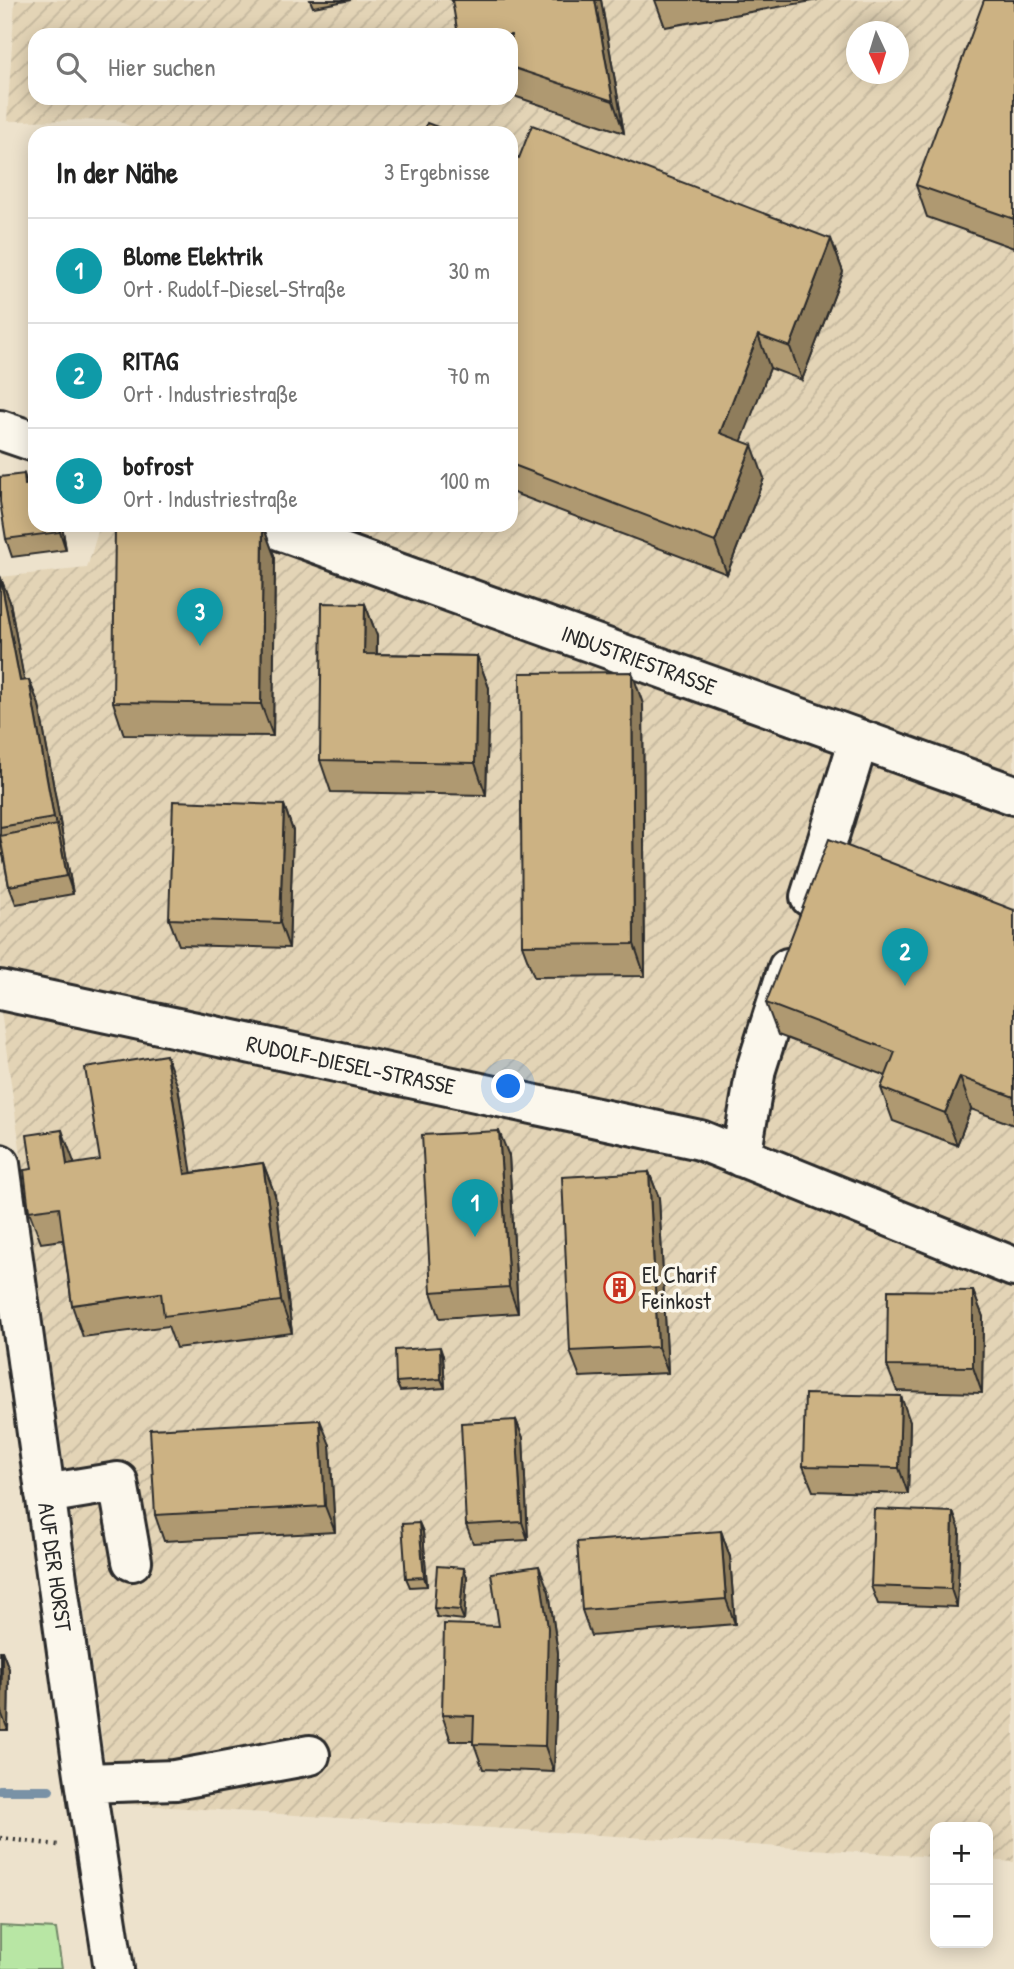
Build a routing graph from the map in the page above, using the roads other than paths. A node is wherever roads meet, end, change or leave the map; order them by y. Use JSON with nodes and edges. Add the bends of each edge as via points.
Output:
{"nodes":[{"id":1,"x":0,"y":430,"type":"edge"},
{"id":2,"x":28,"y":440,"type":"edge"},
{"id":3,"x":284,"y":532,"type":"edge"},
{"id":4,"x":859,"y":739,"type":"junction"},
{"id":5,"x":1014,"y":795,"type":"edge"},
{"id":6,"x":0,"y":990,"type":"edge"},
{"id":7,"x":741,"y":1157,"type":"junction"},
{"id":8,"x":0,"y":1164,"type":"edge"},
{"id":9,"x":1014,"y":1267,"type":"edge"},
{"id":10,"x":45,"y":1494,"type":"junction"},
{"id":11,"x":132,"y":1561,"type":"dead end"},
{"id":12,"x":310,"y":1755,"type":"dead end"},
{"id":13,"x":86,"y":1783,"type":"junction"},
{"id":14,"x":114,"y":1969,"type":"edge"}],
"edges":[{"from":1,"to":2,"type":"street"},
{"from":3,"to":4,"type":"street","name":"INDUSTRIESTRASSE"},
{"from":4,"to":5,"type":"street","name":"INDUSTRIESTRASSE"},
{"from":4,"to":7,"type":"street","via":[[756,1069]]},
{"from":6,"to":7,"type":"street","name":"RUDOLF-DIESEL-STRASSE","via":[[700,1140]]},
{"from":7,"to":9,"type":"street","name":"RUDOLF-DIESEL-STRASSE"},
{"from":8,"to":10,"type":"street","name":"AUF DER HORST"},
{"from":10,"to":11,"type":"street","via":[[118,1482]]},
{"from":10,"to":13,"type":"street","name":"AUF DER HORST"},
{"from":12,"to":13,"type":"street","via":[[175,1780]]},
{"from":13,"to":14,"type":"street","name":"AUF DER HORST"}]}
